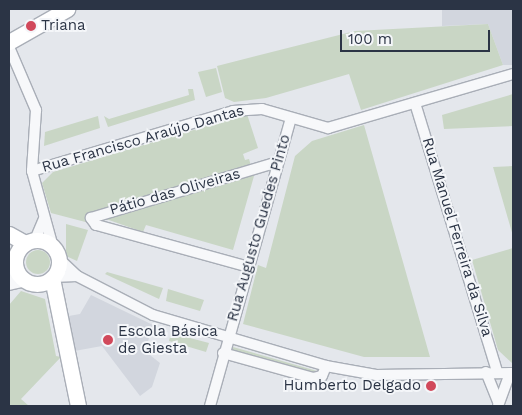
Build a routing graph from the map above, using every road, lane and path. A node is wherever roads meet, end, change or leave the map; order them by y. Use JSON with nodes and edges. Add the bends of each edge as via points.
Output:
{"nodes":[{"id":1,"x":61,"y":10,"type":"edge"},
{"id":2,"x":9,"y":42,"type":"edge"},
{"id":3,"x":9,"y":47,"type":"edge"},
{"id":4,"x":513,"y":74,"type":"edge"},
{"id":5,"x":416,"y":103,"type":"junction"},
{"id":6,"x":291,"y":118,"type":"junction"},
{"id":7,"x":278,"y":162,"type":"junction"},
{"id":8,"x":32,"y":171,"type":"junction"},
{"id":9,"x":44,"y":218,"type":"junction"},
{"id":10,"x":19,"y":244,"type":"edge"},
{"id":11,"x":56,"y":253,"type":"junction"},
{"id":12,"x":249,"y":267,"type":"junction"},
{"id":13,"x":77,"y":276,"type":"junction"},
{"id":14,"x":49,"y":279,"type":"junction"},
{"id":15,"x":27,"y":281,"type":"junction"},
{"id":16,"x":9,"y":283,"type":"edge"},
{"id":17,"x":228,"y":338,"type":"junction"},
{"id":18,"x":223,"y":353,"type":"junction"},
{"id":19,"x":326,"y":366,"type":"junction"},
{"id":20,"x":486,"y":372,"type":"junction"},
{"id":21,"x":497,"y":372,"type":"junction"},
{"id":22,"x":511,"y":373,"type":"edge"},
{"id":23,"x":498,"y":404,"type":"edge"},
{"id":24,"x":78,"y":406,"type":"edge"},
{"id":25,"x":210,"y":406,"type":"edge"}],
"edges":[{"from":1,"to":2,"type":"street"},
{"from":3,"to":8,"type":"street","via":[[36,110]]},
{"from":4,"to":5,"type":"street","name":"Rua Francisco Araújo Dantas"},
{"from":5,"to":6,"type":"street","name":"Rua Francisco Araújo Dantas","via":[[328,128]]},
{"from":5,"to":21,"type":"street","name":"Rua Manuel Ferreira da Silva"},
{"from":6,"to":7,"type":"street","name":"Rua Augusto Guedes Pinto"},
{"from":6,"to":8,"type":"street","name":"Rua Francisco Araújo Dantas","via":[[262,109],[233,111]]},
{"from":7,"to":12,"type":"street","name":"Rua Augusto Guedes Pinto"},
{"from":7,"to":12,"type":"street","name":"Pátio das Oliveiras","via":[[91,218],[96,226]]},
{"from":8,"to":9,"type":"street"},
{"from":9,"to":10,"type":"street"},
{"from":9,"to":11,"type":"street"},
{"from":10,"to":11,"type":"street"},
{"from":10,"to":15,"type":"street"},
{"from":10,"to":16,"type":"street"},
{"from":11,"to":13,"type":"street"},
{"from":11,"to":14,"type":"street"},
{"from":12,"to":17,"type":"street","name":"Rua Augusto Guedes Pinto"},
{"from":13,"to":14,"type":"street"},
{"from":13,"to":17,"type":"street","via":[[153,315]]},
{"from":14,"to":15,"type":"street"},
{"from":14,"to":24,"type":"street"},
{"from":15,"to":16,"type":"street"},
{"from":17,"to":18,"type":"street","name":"Rua Augusto Guedes Pinto"},
{"from":17,"to":19,"type":"street"},
{"from":18,"to":19,"type":"street","via":[[313,378],[322,376]]},
{"from":18,"to":25,"type":"street","name":"Rua Augusto Guedes Pinto"},
{"from":19,"to":20,"type":"street","via":[[376,374]]},
{"from":20,"to":21,"type":"street"},
{"from":20,"to":23,"type":"street"},
{"from":21,"to":22,"type":"street"},
{"from":22,"to":23,"type":"street"}]}
